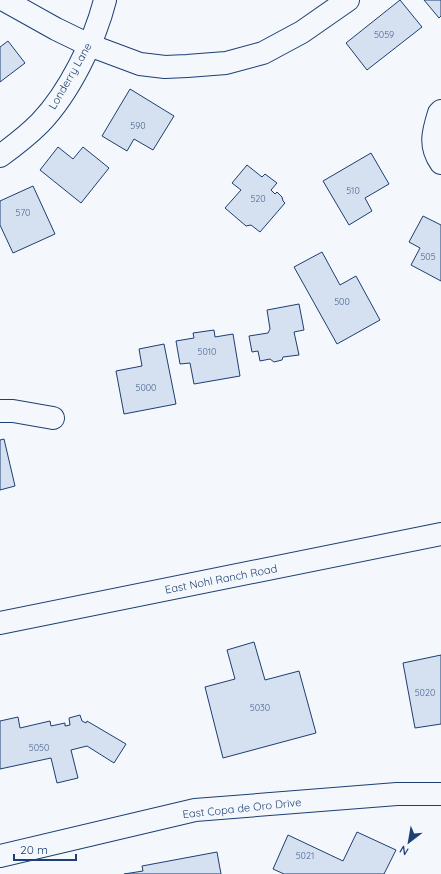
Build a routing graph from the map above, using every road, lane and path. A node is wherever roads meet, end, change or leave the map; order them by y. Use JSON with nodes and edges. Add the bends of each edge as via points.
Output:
{"nodes":[{"id":1,"x":4,"y":0,"type":"edge"},
{"id":2,"x":105,"y":0,"type":"edge"},
{"id":3,"x":348,"y":0,"type":"edge"},
{"id":4,"x":89,"y":45,"type":"junction"},
{"id":5,"x":441,"y":111,"type":"edge"},
{"id":6,"x":0,"y":156,"type":"edge"},
{"id":7,"x":441,"y":163,"type":"edge"},
{"id":8,"x":0,"y":411,"type":"edge"},
{"id":9,"x":53,"y":418,"type":"dead end"},
{"id":10,"x":441,"y":534,"type":"edge"},
{"id":11,"x":0,"y":623,"type":"edge"},
{"id":12,"x":441,"y":794,"type":"edge"},
{"id":13,"x":0,"y":856,"type":"edge"}],
"edges":[{"from":1,"to":4,"type":"street","via":[[56,30]]},
{"from":2,"to":4,"type":"street","name":"Londerry Lane"},
{"from":3,"to":4,"type":"street","via":[[302,32],[263,53],[226,63],[164,67],[140,64]]},
{"from":4,"to":6,"type":"street","name":"Londerry Lane","via":[[57,103],[40,123]]},
{"from":5,"to":7,"type":"street","via":[[432,135],[436,157]]},
{"from":8,"to":9,"type":"street"},
{"from":10,"to":11,"type":"street","name":"East Nohl Ranch Road"},
{"from":12,"to":13,"type":"street","name":"East Copa de Oro Drive","via":[[397,794],[195,810]]}]}
